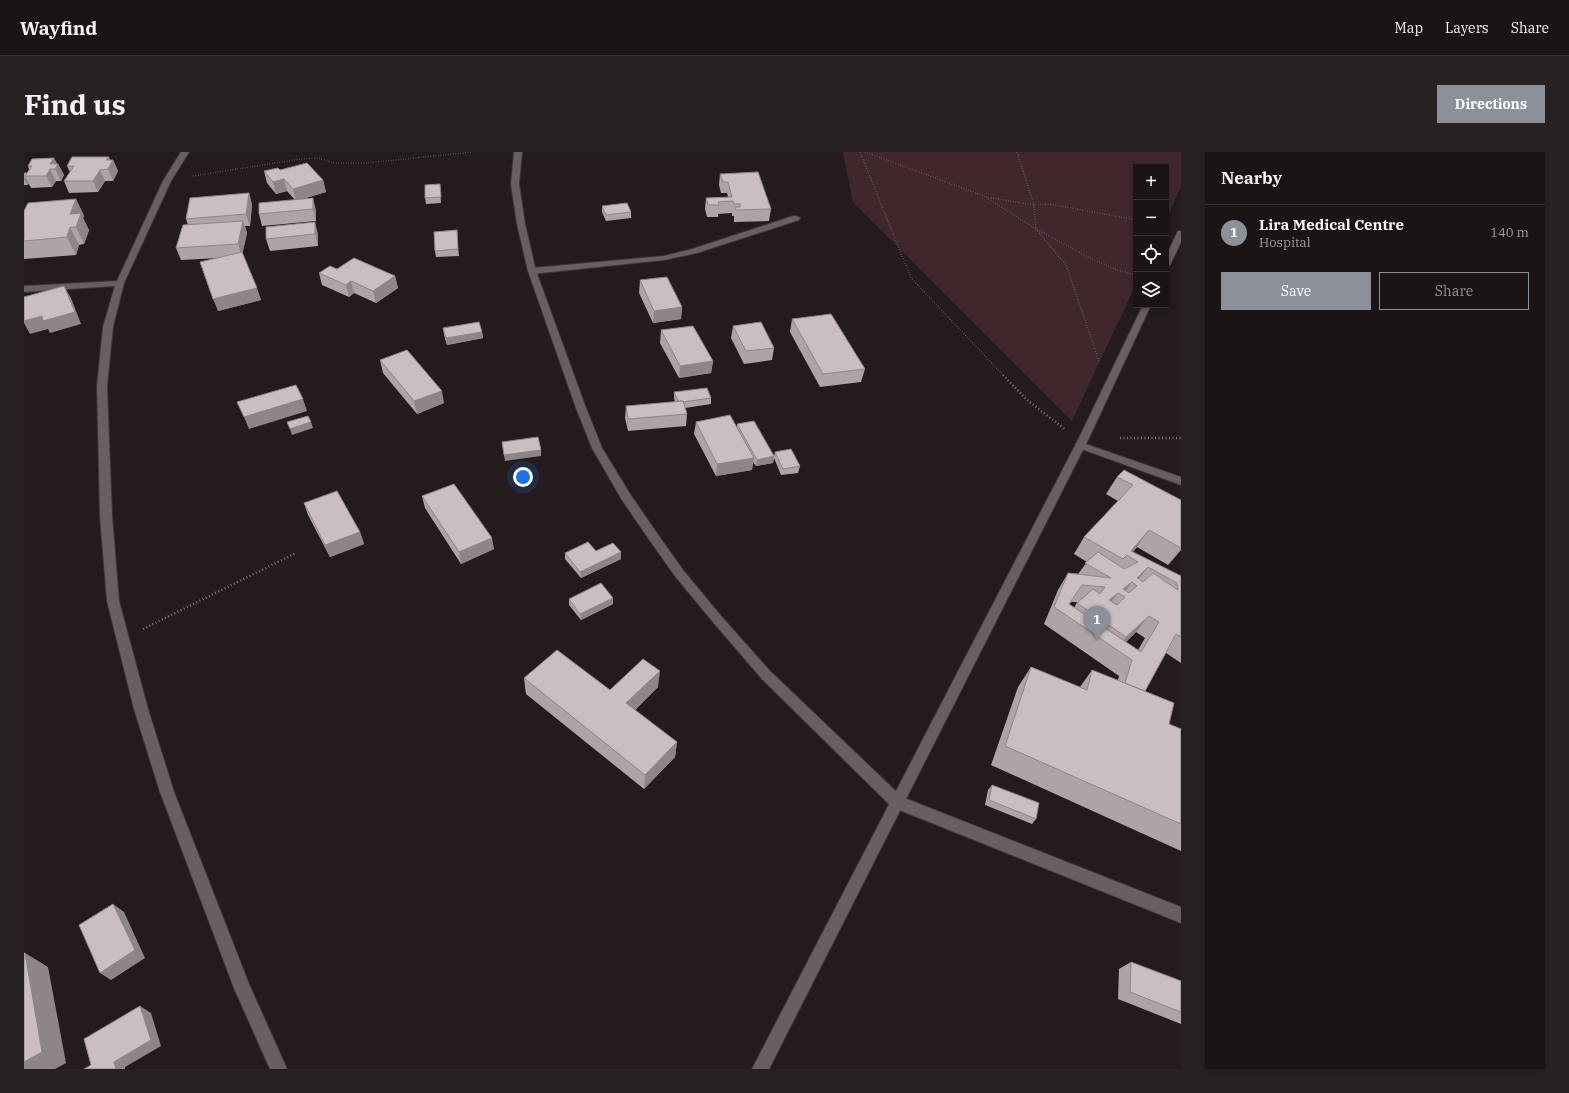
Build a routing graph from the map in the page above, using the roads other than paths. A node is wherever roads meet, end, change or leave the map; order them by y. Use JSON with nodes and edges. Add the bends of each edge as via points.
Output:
{"nodes":[{"id":1,"x":185,"y":152,"type":"edge"},
{"id":2,"x":518,"y":152,"type":"edge"},
{"id":3,"x":796,"y":218,"type":"dead end"},
{"id":4,"x":1181,"y":233,"type":"edge"},
{"id":5,"x":1169,"y":259,"type":"edge"},
{"id":6,"x":532,"y":271,"type":"junction"},
{"id":7,"x":120,"y":283,"type":"junction"},
{"id":8,"x":24,"y":289,"type":"edge"},
{"id":9,"x":1146,"y":308,"type":"edge"},
{"id":10,"x":1082,"y":441,"type":"junction"},
{"id":11,"x":1181,"y":481,"type":"edge"},
{"id":12,"x":897,"y":802,"type":"junction"},
{"id":13,"x":1181,"y":914,"type":"edge"},
{"id":14,"x":279,"y":1069,"type":"edge"},
{"id":15,"x":760,"y":1069,"type":"edge"}],
"edges":[{"from":1,"to":7,"type":"street","via":[[167,181]]},
{"from":2,"to":6,"type":"street","via":[[515,184]]},
{"from":3,"to":6,"type":"street","via":[[694,251],[664,258]]},
{"from":4,"to":5,"type":"street"},
{"from":6,"to":12,"type":"street","via":[[597,448],[650,532],[679,573],[766,675]]},
{"from":7,"to":8,"type":"street"},
{"from":7,"to":14,"type":"street","via":[[108,328],[102,386],[106,516],[113,601],[141,709],[167,792],[242,988]]},
{"from":9,"to":10,"type":"street"},
{"from":10,"to":11,"type":"street"},
{"from":10,"to":12,"type":"street"},
{"from":12,"to":13,"type":"street"},
{"from":12,"to":15,"type":"street"}]}
